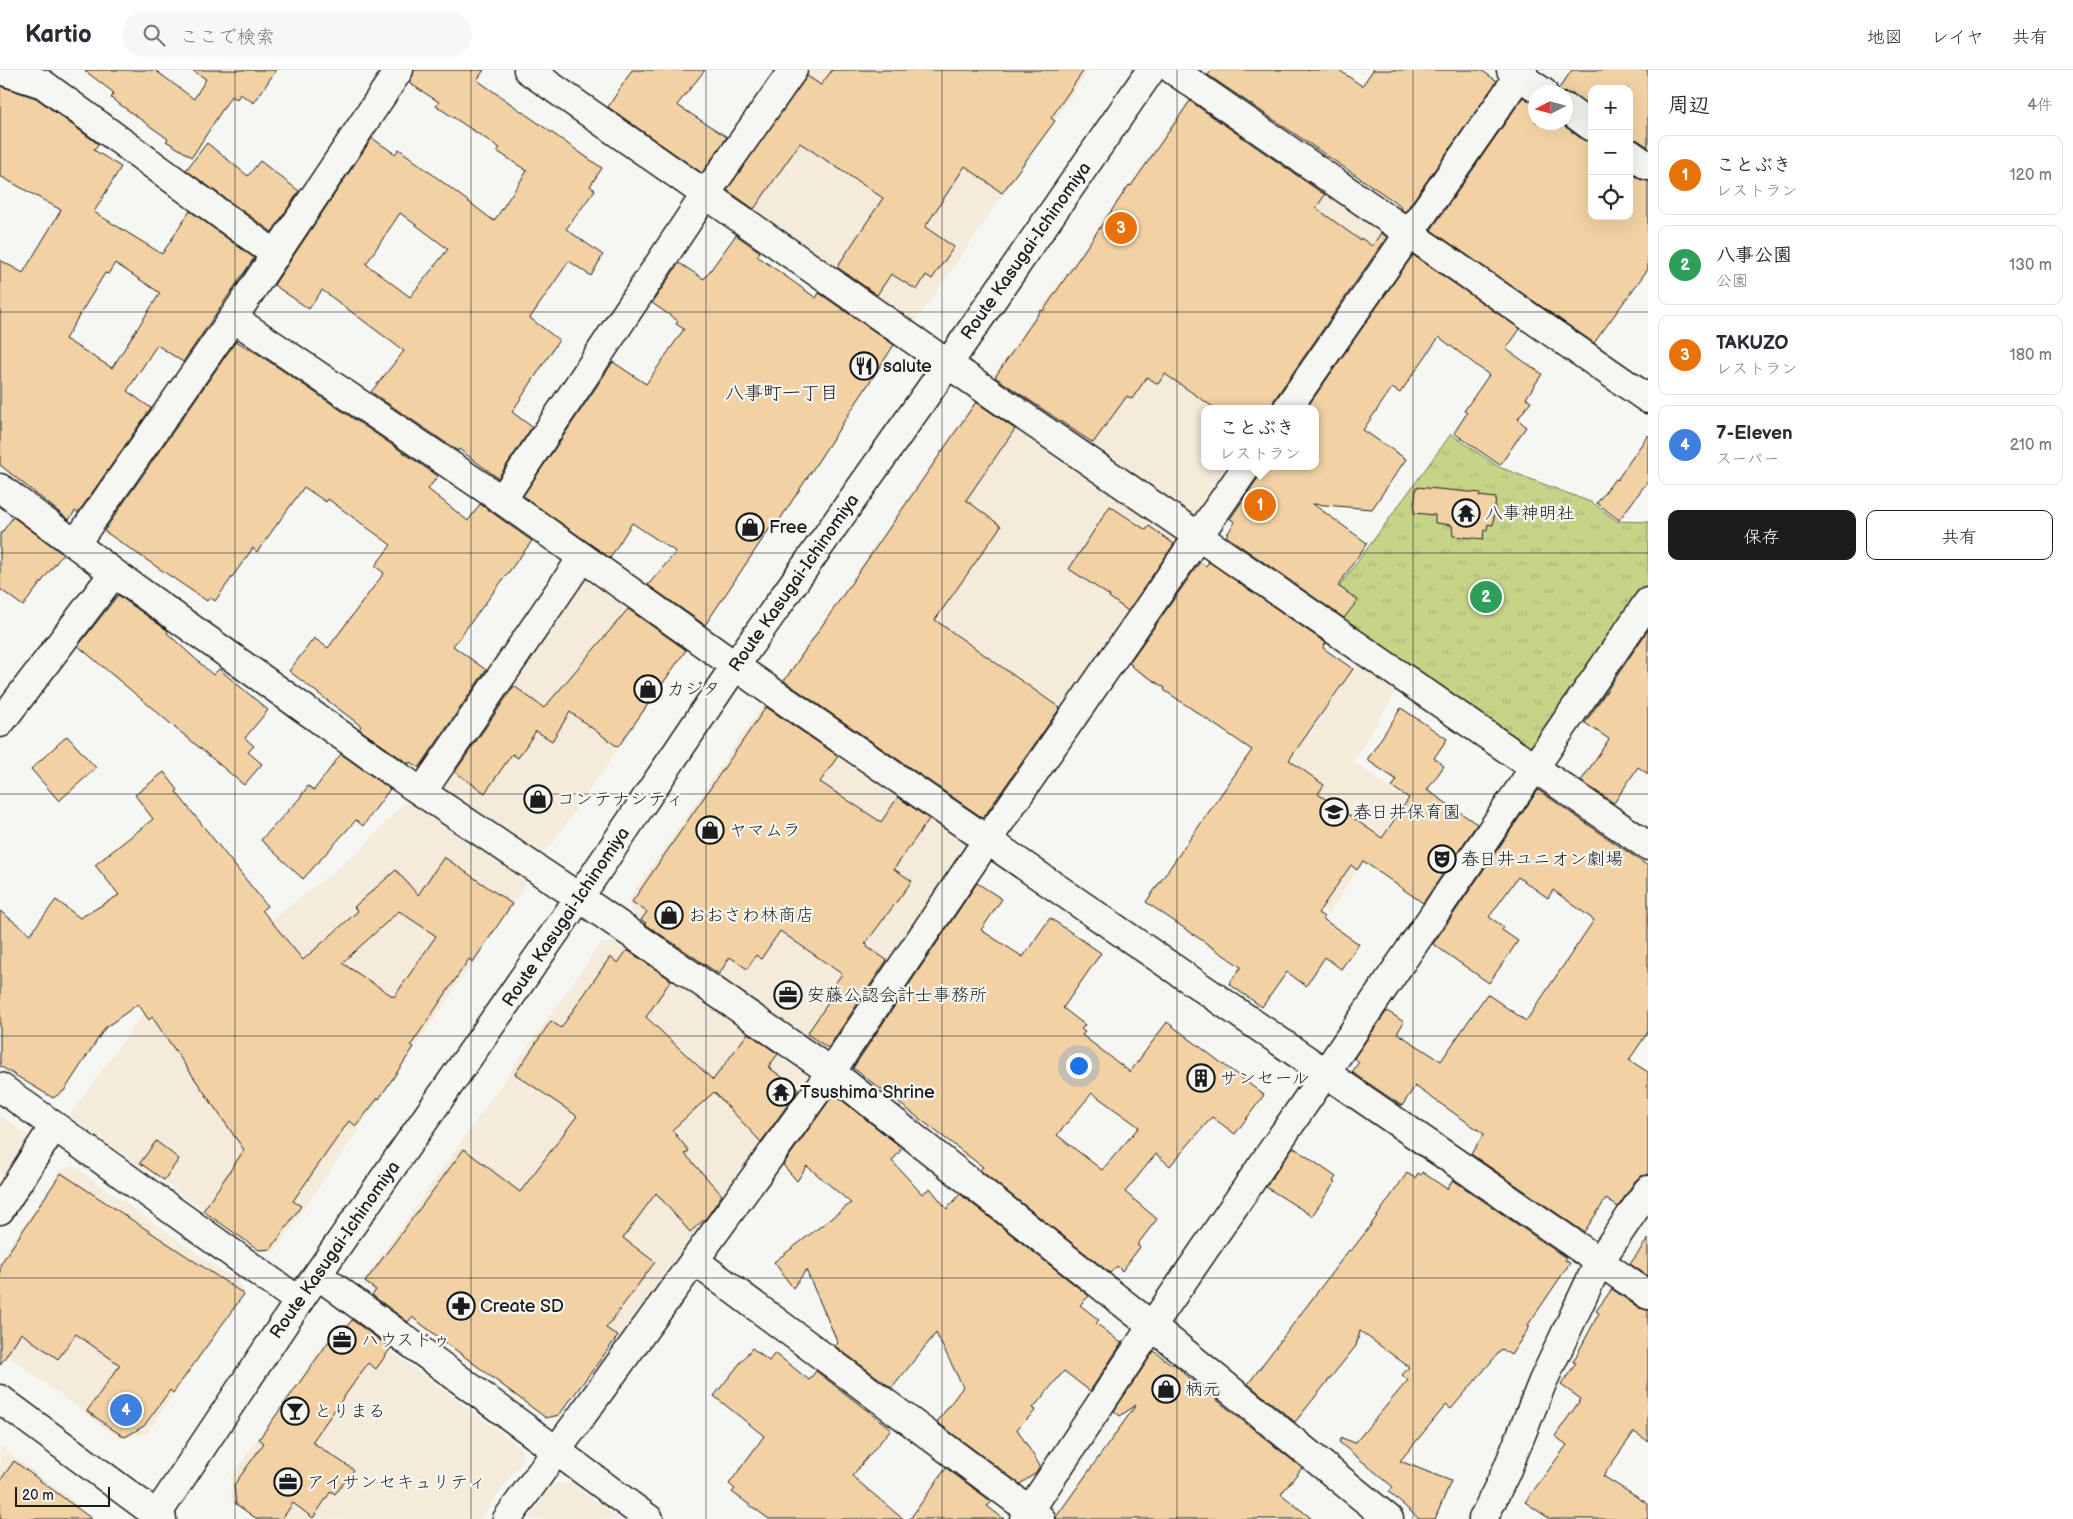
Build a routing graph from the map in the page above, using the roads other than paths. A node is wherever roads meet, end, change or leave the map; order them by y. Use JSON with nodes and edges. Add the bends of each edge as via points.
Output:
{"nodes":[{"id":1,"x":0,"y":70,"type":"edge"},
{"id":2,"x":399,"y":70,"type":"edge"},
{"id":3,"x":528,"y":70,"type":"edge"},
{"id":4,"x":793,"y":70,"type":"edge"},
{"id":5,"x":1151,"y":70,"type":"edge"},
{"id":6,"x":1173,"y":70,"type":"edge"},
{"id":7,"x":1518,"y":72,"type":"edge"},
{"id":8,"x":1534,"y":85,"type":"edge"},
{"id":9,"x":1573,"y":113,"type":"edge"},
{"id":10,"x":1588,"y":124,"type":"edge"},
{"id":11,"x":1633,"y":156,"type":"edge"},
{"id":12,"x":1648,"y":166,"type":"edge"},
{"id":13,"x":705,"y":195,"type":"junction"},
{"id":14,"x":1410,"y":232,"type":"junction"},
{"id":15,"x":276,"y":255,"type":"junction"},
{"id":16,"x":233,"y":318,"type":"junction"},
{"id":17,"x":948,"y":364,"type":"junction"},
{"id":18,"x":1648,"y":398,"type":"edge"},
{"id":19,"x":1290,"y":405,"type":"edge"},
{"id":20,"x":1244,"y":470,"type":"edge"},
{"id":21,"x":0,"y":488,"type":"edge"},
{"id":22,"x":502,"y":500,"type":"junction"},
{"id":23,"x":1198,"y":537,"type":"junction"},
{"id":24,"x":76,"y":544,"type":"junction"},
{"id":25,"x":582,"y":558,"type":"junction"},
{"id":26,"x":114,"y":573,"type":"junction"},
{"id":27,"x":1648,"y":602,"type":"edge"},
{"id":28,"x":735,"y":666,"type":"junction"},
{"id":29,"x":0,"y":723,"type":"edge"},
{"id":30,"x":1533,"y":768,"type":"junction"},
{"id":31,"x":422,"y":792,"type":"junction"},
{"id":32,"x":988,"y":839,"type":"junction"},
{"id":33,"x":1648,"y":846,"type":"edge"},
{"id":34,"x":580,"y":898,"type":"junction"},
{"id":35,"x":831,"y":1072,"type":"junction"},
{"id":36,"x":1325,"y":1072,"type":"junction"},
{"id":37,"x":0,"y":1087,"type":"edge"},
{"id":38,"x":54,"y":1126,"type":"junction"},
{"id":39,"x":1648,"y":1190,"type":"edge"},
{"id":40,"x":0,"y":1210,"type":"edge"},
{"id":41,"x":695,"y":1261,"type":"junction"},
{"id":42,"x":1599,"y":1262,"type":"junction"},
{"id":43,"x":318,"y":1275,"type":"junction"},
{"id":44,"x":1648,"y":1295,"type":"edge"},
{"id":45,"x":299,"y":1301,"type":"junction"},
{"id":46,"x":1152,"y":1326,"type":"junction"},
{"id":47,"x":0,"y":1399,"type":"edge"},
{"id":48,"x":556,"y":1452,"type":"junction"},
{"id":49,"x":1032,"y":1516,"type":"edge"},
{"id":50,"x":157,"y":1518,"type":"edge"},
{"id":51,"x":507,"y":1519,"type":"edge"},
{"id":52,"x":649,"y":1519,"type":"edge"},
{"id":53,"x":1389,"y":1519,"type":"edge"},
{"id":54,"x":1483,"y":1519,"type":"edge"}],
"edges":[{"from":1,"to":15,"type":"street","via":[[43,84]]},
{"from":2,"to":15,"type":"street"},
{"from":3,"to":13,"type":"street"},
{"from":4,"to":13,"type":"street"},
{"from":5,"to":17,"type":"street","name":"Route Kasugai-Ichinomiya"},
{"from":6,"to":14,"type":"street"},
{"from":7,"to":8,"type":"street"},
{"from":7,"to":14,"type":"street"},
{"from":9,"to":10,"type":"street"},
{"from":11,"to":12,"type":"street"},
{"from":13,"to":17,"type":"street"},
{"from":13,"to":22,"type":"street"},
{"from":14,"to":18,"type":"street"},
{"from":14,"to":19,"type":"street"},
{"from":15,"to":16,"type":"street"},
{"from":16,"to":22,"type":"street"},
{"from":16,"to":24,"type":"street"},
{"from":17,"to":23,"type":"street"},
{"from":17,"to":28,"type":"street","name":"Route Kasugai-Ichinomiya"},
{"from":20,"to":23,"type":"street"},
{"from":21,"to":24,"type":"street"},
{"from":22,"to":25,"type":"street"},
{"from":23,"to":30,"type":"street"},
{"from":23,"to":32,"type":"street"},
{"from":24,"to":26,"type":"street"},
{"from":25,"to":28,"type":"street"},
{"from":25,"to":31,"type":"street"},
{"from":26,"to":29,"type":"street"},
{"from":26,"to":31,"type":"street"},
{"from":27,"to":30,"type":"street"},
{"from":28,"to":32,"type":"street"},
{"from":28,"to":34,"type":"street","name":"Route Kasugai-Ichinomiya"},
{"from":30,"to":33,"type":"street"},
{"from":30,"to":36,"type":"street"},
{"from":31,"to":34,"type":"street"},
{"from":32,"to":35,"type":"street"},
{"from":32,"to":36,"type":"street"},
{"from":34,"to":35,"type":"street"},
{"from":34,"to":43,"type":"street","name":"Route Kasugai-Ichinomiya"},
{"from":35,"to":41,"type":"street"},
{"from":35,"to":46,"type":"street"},
{"from":36,"to":42,"type":"street"},
{"from":36,"to":46,"type":"street"},
{"from":37,"to":38,"type":"street"},
{"from":38,"to":40,"type":"street"},
{"from":38,"to":45,"type":"street"},
{"from":39,"to":42,"type":"street"},
{"from":41,"to":48,"type":"street"},
{"from":41,"to":49,"type":"street"},
{"from":42,"to":44,"type":"street"},
{"from":42,"to":54,"type":"street"},
{"from":43,"to":45,"type":"street","name":"Route Kasugai-Ichinomiya"},
{"from":43,"to":48,"type":"street"},
{"from":45,"to":50,"type":"street","name":"Route Kasugai-Ichinomiya"},
{"from":46,"to":49,"type":"street"},
{"from":46,"to":53,"type":"street"},
{"from":47,"to":50,"type":"street"},
{"from":48,"to":51,"type":"street"},
{"from":48,"to":52,"type":"street"}]}
